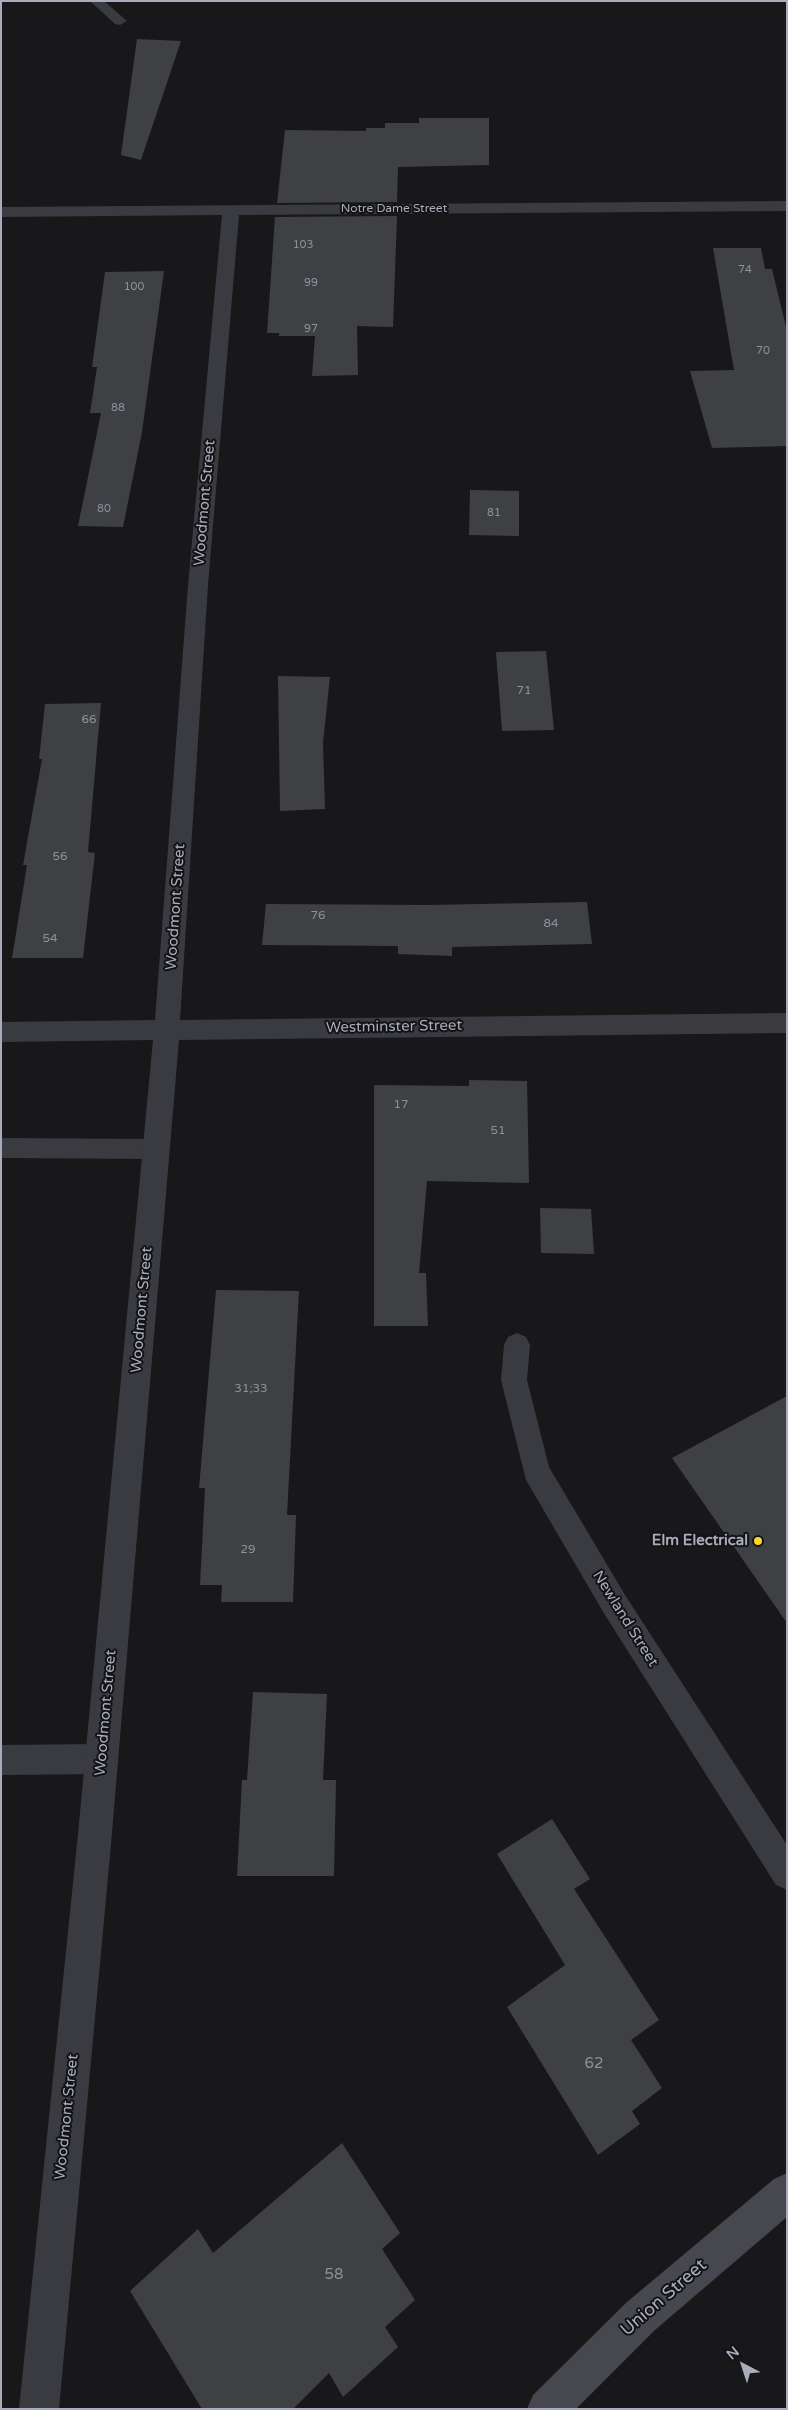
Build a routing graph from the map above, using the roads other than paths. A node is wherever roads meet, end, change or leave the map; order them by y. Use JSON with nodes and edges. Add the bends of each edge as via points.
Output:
{"nodes":[{"id":1,"x":96,"y":1,"type":"edge"},
{"id":2,"x":120,"y":21,"type":"dead end"},
{"id":3,"x":787,"y":206,"type":"edge"},
{"id":4,"x":231,"y":210,"type":"junction"},
{"id":5,"x":1,"y":212,"type":"edge"},
{"id":6,"x":787,"y":1023,"type":"edge"},
{"id":7,"x":167,"y":1030,"type":"junction"},
{"id":8,"x":1,"y":1032,"type":"edge"},
{"id":9,"x":1,"y":1148,"type":"edge"},
{"id":10,"x":157,"y":1149,"type":"junction"},
{"id":11,"x":517,"y":1345,"type":"dead end"},
{"id":12,"x":101,"y":1759,"type":"junction"},
{"id":13,"x":1,"y":1760,"type":"edge"},
{"id":14,"x":787,"y":1874,"type":"edge"},
{"id":15,"x":787,"y":2192,"type":"edge"},
{"id":16,"x":39,"y":2409,"type":"edge"},
{"id":17,"x":547,"y":2409,"type":"edge"}],
"edges":[{"from":1,"to":2,"type":"lane"},
{"from":3,"to":4,"type":"street","name":"Notre Dame Street"},
{"from":4,"to":5,"type":"street","name":"Notre Dame Street"},
{"from":4,"to":7,"type":"street","name":"Woodmont Street","via":[[198,586]]},
{"from":6,"to":7,"type":"street","name":"Westminster Street"},
{"from":7,"to":8,"type":"street","name":"Westminster Street"},
{"from":7,"to":10,"type":"street","name":"Woodmont Street"},
{"from":9,"to":10,"type":"lane"},
{"from":10,"to":12,"type":"street","name":"Woodmont Street"},
{"from":11,"to":14,"type":"lane","name":"Newland Street","via":[[514,1380],[536,1471],[615,1605]]},
{"from":12,"to":13,"type":"lane"},
{"from":12,"to":16,"type":"street","name":"Woodmont Street"},
{"from":15,"to":17,"type":"main road","name":"Union Street","via":[[641,2316]]}]}
